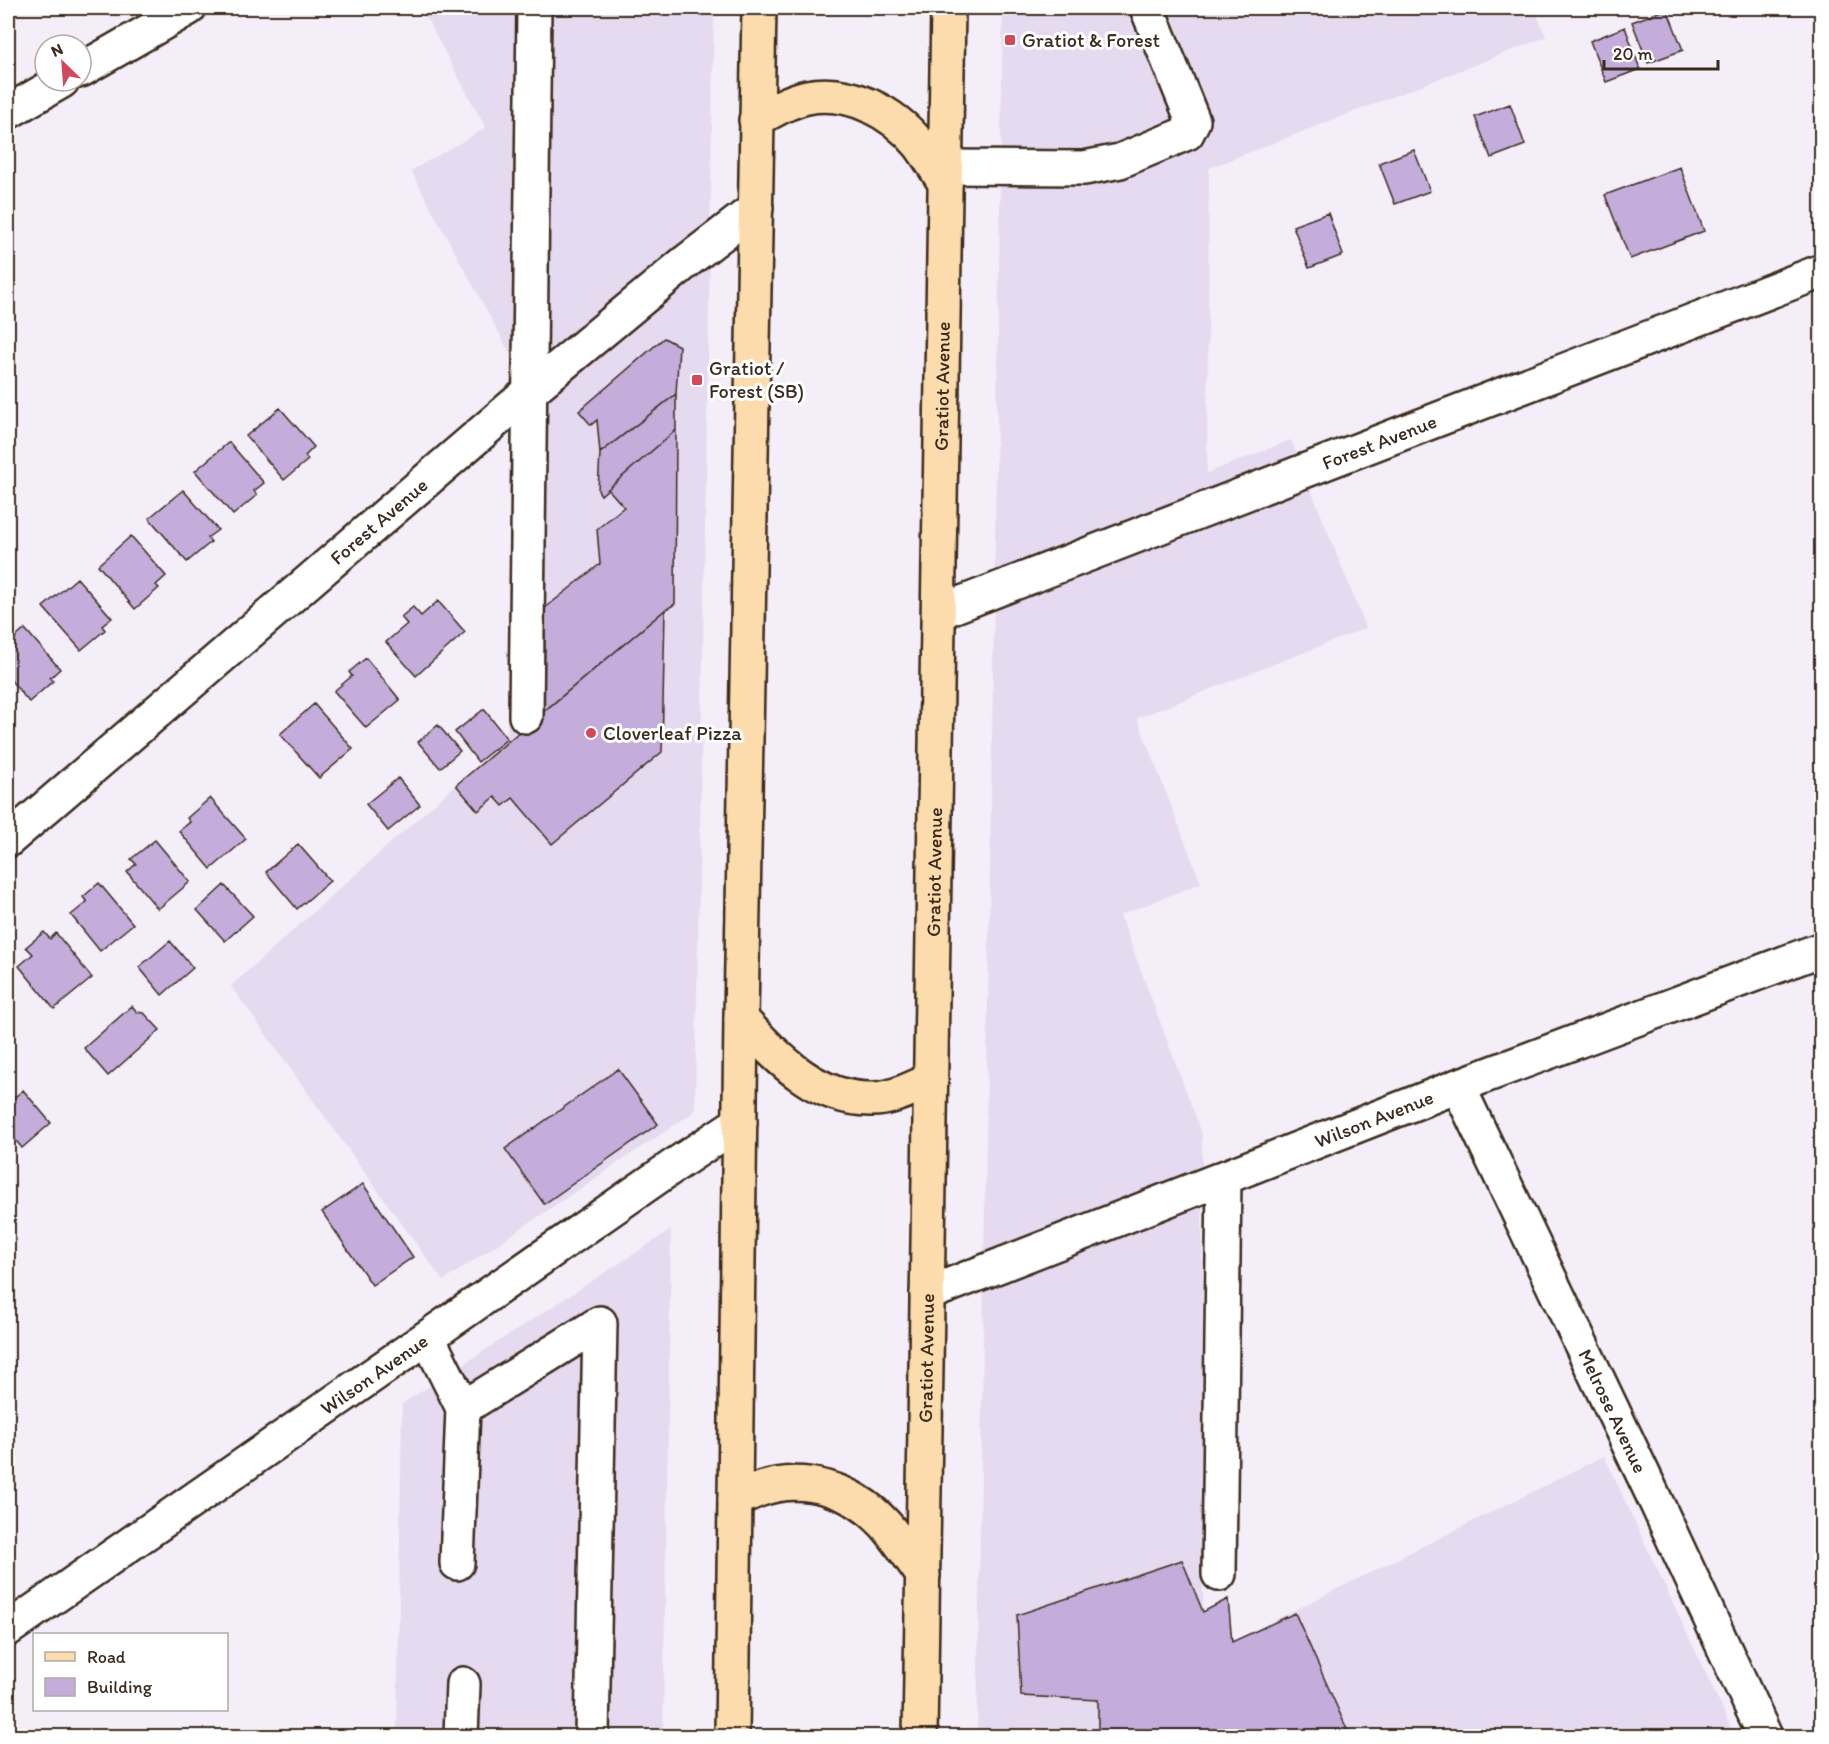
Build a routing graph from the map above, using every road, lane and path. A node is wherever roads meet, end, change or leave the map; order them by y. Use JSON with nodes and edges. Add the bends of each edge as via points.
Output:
{"nodes":[{"id":1,"x":189,"y":8,"type":"edge"},
{"id":2,"x":534,"y":8,"type":"edge"},
{"id":3,"x":759,"y":8,"type":"edge"},
{"id":4,"x":948,"y":8,"type":"edge"},
{"id":5,"x":1147,"y":8,"type":"edge"},
{"id":6,"x":93,"y":63,"type":"edge"},
{"id":7,"x":41,"y":93,"type":"edge"},
{"id":8,"x":8,"y":112,"type":"edge"},
{"id":9,"x":756,"y":120,"type":"junction"},
{"id":10,"x":945,"y":175,"type":"junction"},
{"id":11,"x":756,"y":208,"type":"junction"},
{"id":12,"x":1821,"y":271,"type":"edge"},
{"id":13,"x":529,"y":392,"type":"junction"},
{"id":14,"x":939,"y":612,"type":"junction"},
{"id":15,"x":526,"y":716,"type":"dead end"},
{"id":16,"x":8,"y":840,"type":"edge"},
{"id":17,"x":1821,"y":949,"type":"edge"},
{"id":18,"x":741,"y":1019,"type":"junction"},
{"id":19,"x":931,"y":1080,"type":"junction"},
{"id":20,"x":1458,"y":1086,"type":"junction"},
{"id":21,"x":740,"y":1122,"type":"junction"},
{"id":22,"x":1224,"y":1178,"type":"junction"},
{"id":23,"x":927,"y":1294,"type":"junction"},
{"id":24,"x":428,"y":1338,"type":"junction"},
{"id":25,"x":463,"y":1408,"type":"junction"},
{"id":26,"x":735,"y":1500,"type":"junction"},
{"id":27,"x":457,"y":1563,"type":"dead end"},
{"id":28,"x":1219,"y":1574,"type":"dead end"},
{"id":29,"x":922,"y":1575,"type":"junction"},
{"id":30,"x":8,"y":1629,"type":"edge"},
{"id":31,"x":463,"y":1683,"type":"dead end"},
{"id":32,"x":461,"y":1737,"type":"edge"},
{"id":33,"x":592,"y":1737,"type":"edge"},
{"id":34,"x":732,"y":1737,"type":"edge"},
{"id":35,"x":920,"y":1737,"type":"edge"},
{"id":36,"x":1765,"y":1737,"type":"edge"}],
"edges":[{"from":1,"to":6,"type":"street"},
{"from":2,"to":13,"type":"street"},
{"from":3,"to":9,"type":"main road"},
{"from":4,"to":10,"type":"main road","name":"Gratiot Avenue"},
{"from":5,"to":10,"type":"street","via":[[1193,122],[1187,133],[1120,161],[1084,168]]},
{"from":7,"to":8,"type":"street"},
{"from":9,"to":10,"type":"main road","via":[[806,97],[832,95],[854,99],[897,121]]},
{"from":9,"to":11,"type":"main road"},
{"from":10,"to":14,"type":"main road","name":"Gratiot Avenue"},
{"from":11,"to":13,"type":"street","name":"Forest Avenue"},
{"from":11,"to":18,"type":"main road"},
{"from":12,"to":14,"type":"street","name":"Forest Avenue"},
{"from":13,"to":15,"type":"street"},
{"from":13,"to":16,"type":"street","name":"Forest Avenue"},
{"from":14,"to":19,"type":"main road","name":"Gratiot Avenue"},
{"from":17,"to":20,"type":"street","name":"Wilson Avenue"},
{"from":18,"to":19,"type":"main road","via":[[773,1054],[822,1089],[871,1100]]},
{"from":18,"to":21,"type":"main road"},
{"from":19,"to":23,"type":"main road","name":"Gratiot Avenue"},
{"from":20,"to":22,"type":"street","name":"Wilson Avenue"},
{"from":20,"to":36,"type":"street","name":"Melrose Avenue"},
{"from":21,"to":24,"type":"street","name":"Wilson Avenue"},
{"from":21,"to":26,"type":"main road"},
{"from":22,"to":23,"type":"street","name":"Wilson Avenue"},
{"from":22,"to":28,"type":"street"},
{"from":23,"to":29,"type":"main road","name":"Gratiot Avenue"},
{"from":24,"to":25,"type":"street"},
{"from":24,"to":30,"type":"street","name":"Wilson Avenue"},
{"from":25,"to":27,"type":"street"},
{"from":25,"to":33,"type":"street","via":[[600,1323]]},
{"from":26,"to":29,"type":"main road","via":[[762,1488],[791,1483],[841,1491],[884,1522]]},
{"from":26,"to":34,"type":"main road"},
{"from":29,"to":35,"type":"main road","name":"Gratiot Avenue"},
{"from":31,"to":32,"type":"street"}]}
